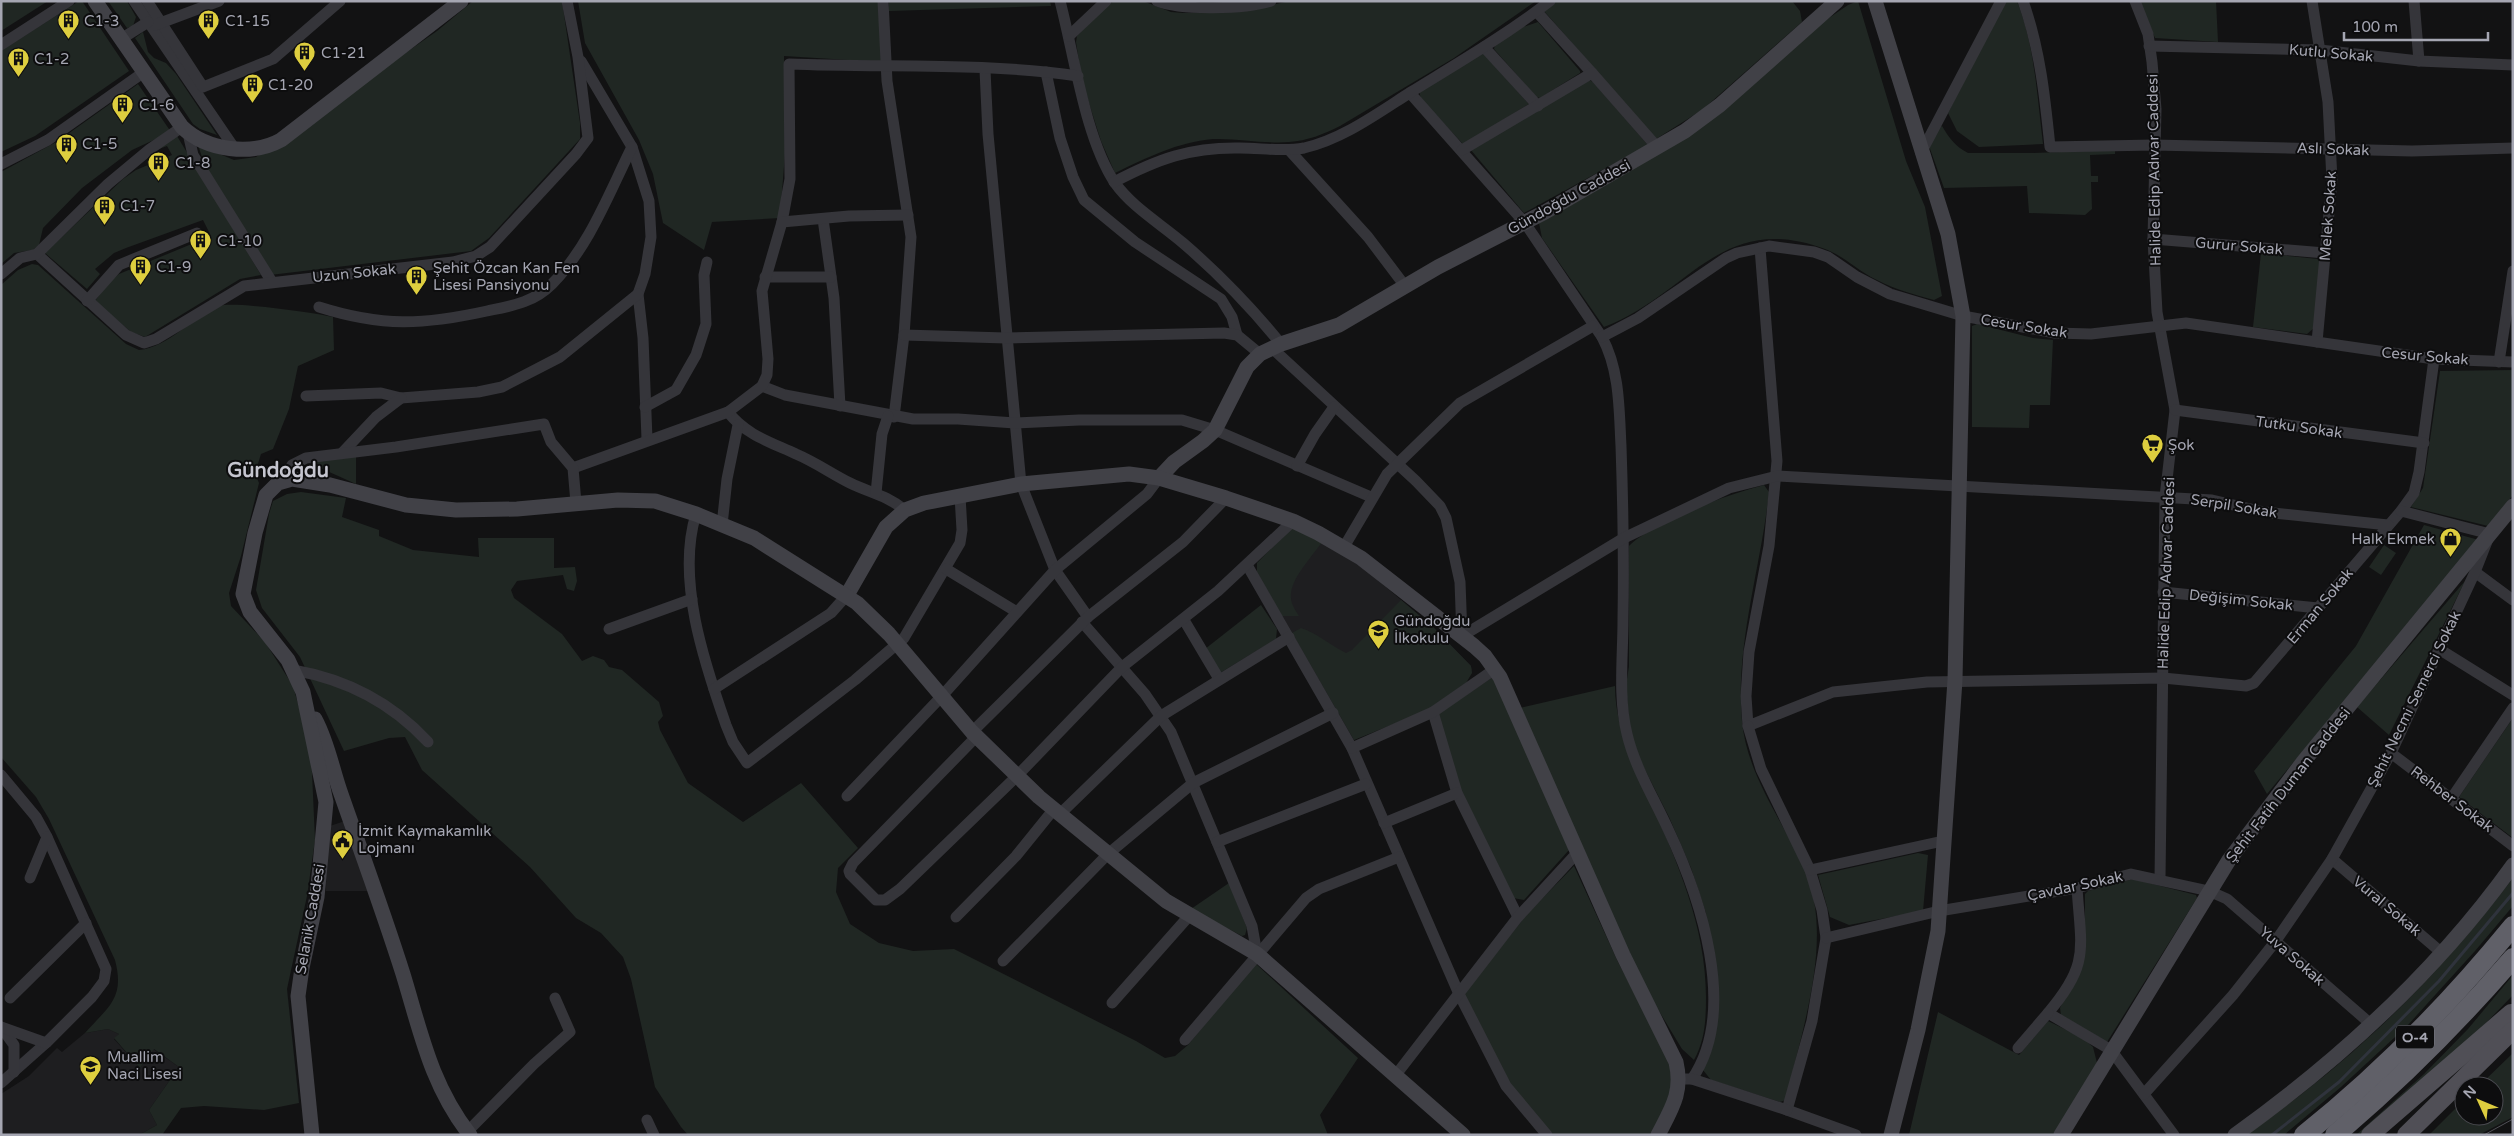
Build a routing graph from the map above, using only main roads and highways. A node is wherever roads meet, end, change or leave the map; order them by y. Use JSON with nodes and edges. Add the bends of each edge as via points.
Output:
{"nodes":[{"id":1,"x":2513,"y":926,"type":"edge"},
{"id":2,"x":2513,"y":958,"type":"edge"},
{"id":3,"x":2512,"y":1018,"type":"edge"},
{"id":4,"x":2438,"y":1104,"type":"junction"},
{"id":5,"x":2304,"y":1135,"type":"edge"},
{"id":6,"x":2335,"y":1135,"type":"edge"},
{"id":7,"x":2370,"y":1135,"type":"edge"},
{"id":8,"x":2384,"y":1135,"type":"edge"},
{"id":9,"x":2406,"y":1135,"type":"edge"},
{"id":10,"x":2416,"y":1135,"type":"edge"}],
"edges":[{"from":1,"to":5,"type":"highway","number":"O-4","via":[[2458,992],[2414,1038],[2382,1070]]},
{"from":2,"to":6,"type":"highway","number":"O-4","via":[[2431,1048]]},
{"from":3,"to":4,"type":"main road"},
{"from":3,"to":7,"type":"main road"},
{"from":3,"to":8,"type":"main road"},
{"from":4,"to":9,"type":"main road"},
{"from":4,"to":10,"type":"main road"}]}
